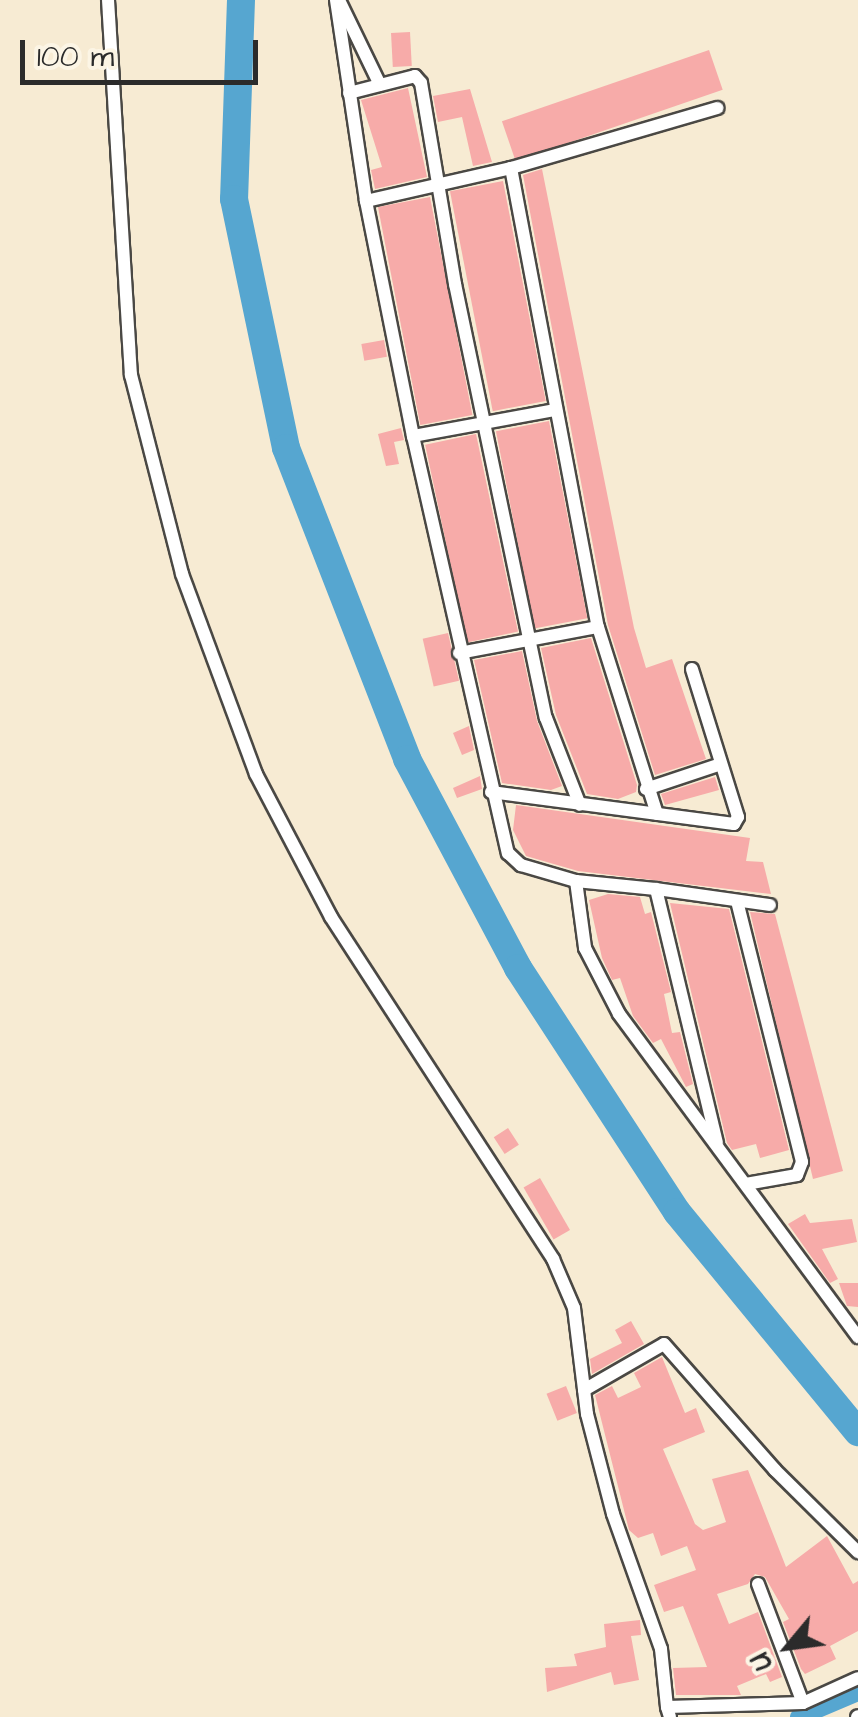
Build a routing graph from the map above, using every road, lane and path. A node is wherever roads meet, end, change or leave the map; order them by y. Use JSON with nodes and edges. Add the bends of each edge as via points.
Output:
{"nodes":[{"id":1,"x":108,"y":0,"type":"edge"},
{"id":2,"x":337,"y":0,"type":"edge"},
{"id":3,"x":380,"y":85,"type":"junction"},
{"id":4,"x":350,"y":93,"type":"junction"},
{"id":5,"x":717,"y":108,"type":"dead end"},
{"id":6,"x":511,"y":168,"type":"junction"},
{"id":7,"x":441,"y":184,"type":"junction"},
{"id":8,"x":366,"y":201,"type":"junction"},
{"id":9,"x":554,"y":410,"type":"junction"},
{"id":10,"x":484,"y":422,"type":"junction"},
{"id":11,"x":413,"y":436,"type":"junction"},
{"id":12,"x":598,"y":628,"type":"junction"},
{"id":13,"x":530,"y":640,"type":"junction"},
{"id":14,"x":460,"y":653,"type":"junction"},
{"id":15,"x":692,"y":669,"type":"dead end"},
{"id":16,"x":721,"y":764,"type":"junction"},
{"id":17,"x":646,"y":788,"type":"junction"},
{"id":18,"x":491,"y":792,"type":"junction"},
{"id":19,"x":580,"y":805,"type":"junction"},
{"id":20,"x":656,"y":814,"type":"junction"},
{"id":21,"x":576,"y":881,"type":"junction"},
{"id":22,"x":656,"y":888,"type":"junction"},
{"id":23,"x":737,"y":902,"type":"junction"},
{"id":24,"x":770,"y":905,"type":"dead end"},
{"id":25,"x":718,"y":1143,"type":"junction"},
{"id":26,"x":746,"y":1184,"type":"junction"},
{"id":27,"x":858,"y":1337,"type":"edge"},
{"id":28,"x":584,"y":1390,"type":"junction"},
{"id":29,"x":858,"y":1552,"type":"edge"},
{"id":30,"x":758,"y":1584,"type":"dead end"},
{"id":31,"x":858,"y":1678,"type":"edge"},
{"id":32,"x":802,"y":1703,"type":"junction"},
{"id":33,"x":668,"y":1712,"type":"edge"}],
"edges":[{"from":1,"to":28,"type":"street","via":[[131,375],[182,574],[256,774],[331,918],[553,1259],[574,1308]]},
{"from":2,"to":3,"type":"street"},
{"from":2,"to":4,"type":"street"},
{"from":3,"to":4,"type":"street"},
{"from":3,"to":7,"type":"street","via":[[419,78]]},
{"from":4,"to":8,"type":"street"},
{"from":5,"to":6,"type":"street"},
{"from":6,"to":7,"type":"street"},
{"from":6,"to":9,"type":"street"},
{"from":7,"to":8,"type":"street"},
{"from":7,"to":10,"type":"street"},
{"from":8,"to":11,"type":"street"},
{"from":9,"to":10,"type":"street"},
{"from":9,"to":12,"type":"street"},
{"from":10,"to":11,"type":"street"},
{"from":10,"to":13,"type":"street"},
{"from":11,"to":14,"type":"street"},
{"from":12,"to":13,"type":"street"},
{"from":12,"to":17,"type":"street"},
{"from":13,"to":14,"type":"street"},
{"from":13,"to":19,"type":"street","via":[[546,718]]},
{"from":14,"to":18,"type":"street"},
{"from":15,"to":16,"type":"street"},
{"from":16,"to":17,"type":"street"},
{"from":16,"to":20,"type":"street","via":[[738,816],[734,824]]},
{"from":17,"to":20,"type":"street"},
{"from":18,"to":19,"type":"street"},
{"from":18,"to":21,"type":"street","via":[[514,859]]},
{"from":19,"to":20,"type":"street"},
{"from":21,"to":22,"type":"street"},
{"from":21,"to":25,"type":"street","via":[[593,967],[619,1014]]},
{"from":22,"to":23,"type":"street"},
{"from":22,"to":25,"type":"street"},
{"from":23,"to":24,"type":"street"},
{"from":23,"to":26,"type":"street","via":[[802,1162],[797,1175]]},
{"from":25,"to":26,"type":"street"},
{"from":26,"to":27,"type":"street"},
{"from":28,"to":29,"type":"street","via":[[664,1344]]},
{"from":28,"to":33,"type":"street","via":[[613,1514],[661,1648]]},
{"from":30,"to":32,"type":"street"},
{"from":31,"to":32,"type":"street"},
{"from":32,"to":33,"type":"street"}]}
